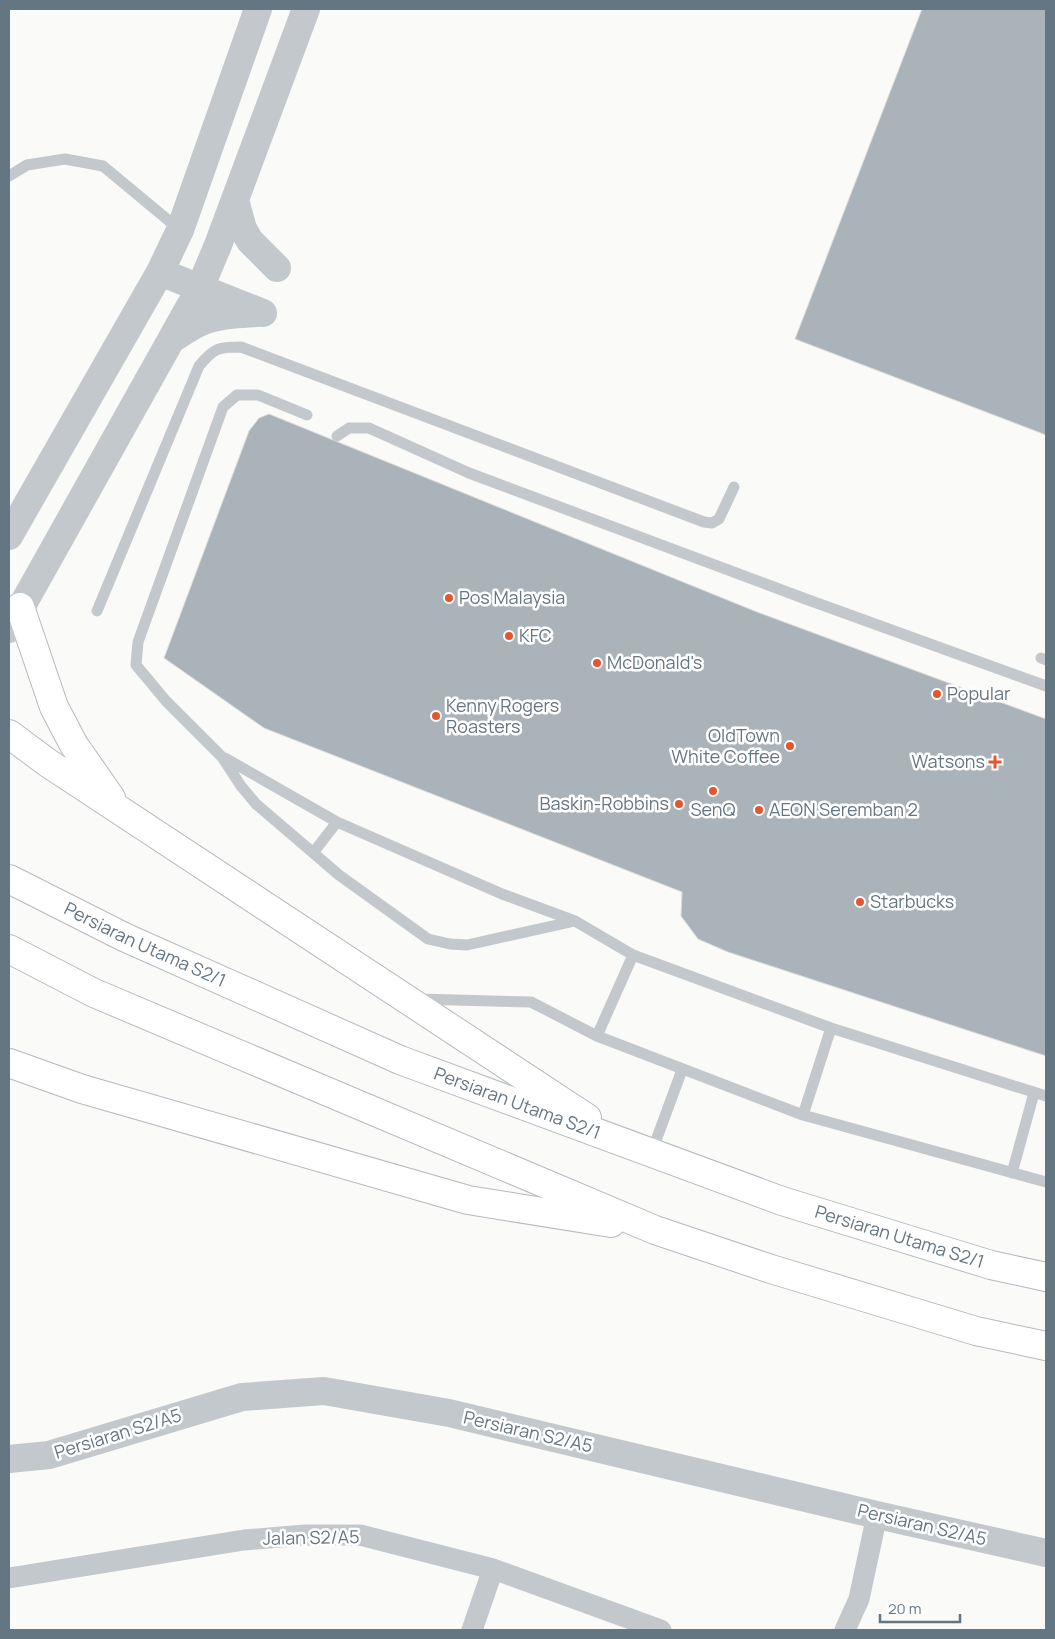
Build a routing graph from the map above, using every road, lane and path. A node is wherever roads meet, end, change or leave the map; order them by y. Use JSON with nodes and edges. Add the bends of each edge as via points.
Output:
{"nodes":[{"id":1,"x":258,"y":9,"type":"edge"},
{"id":2,"x":306,"y":9,"type":"edge"},
{"id":3,"x":9,"y":176,"type":"edge"},
{"id":4,"x":235,"y":200,"type":"junction"},
{"id":5,"x":180,"y":230,"type":"junction"},
{"id":6,"x":218,"y":245,"type":"junction"},
{"id":7,"x":277,"y":268,"type":"dead end"},
{"id":8,"x":160,"y":272,"type":"junction"},
{"id":9,"x":200,"y":288,"type":"junction"},
{"id":10,"x":169,"y":342,"type":"junction"},
{"id":11,"x":307,"y":415,"type":"dead end"},
{"id":12,"x":337,"y":436,"type":"dead end"},
{"id":13,"x":734,"y":487,"type":"dead end"},
{"id":14,"x":9,"y":536,"type":"edge"},
{"id":15,"x":98,"y":610,"type":"dead end"},
{"id":16,"x":14,"y":618,"type":"edge"},
{"id":17,"x":1046,"y":686,"type":"edge"},
{"id":18,"x":9,"y":734,"type":"edge"},
{"id":19,"x":222,"y":757,"type":"junction"},
{"id":20,"x":119,"y":809,"type":"junction"},
{"id":21,"x":337,"y":822,"type":"junction"},
{"id":22,"x":313,"y":853,"type":"junction"},
{"id":23,"x":9,"y":879,"type":"edge"},
{"id":24,"x":575,"y":921,"type":"junction"},
{"id":25,"x":9,"y":949,"type":"edge"},
{"id":26,"x":633,"y":955,"type":"junction"},
{"id":27,"x":408,"y":999,"type":"junction"},
{"id":28,"x":830,"y":1028,"type":"junction"},
{"id":29,"x":597,"y":1036,"type":"junction"},
{"id":30,"x":9,"y":1063,"type":"edge"},
{"id":31,"x":682,"y":1070,"type":"junction"},
{"id":32,"x":1034,"y":1093,"type":"junction"},
{"id":33,"x":1046,"y":1096,"type":"edge"},
{"id":34,"x":803,"y":1115,"type":"junction"},
{"id":35,"x":625,"y":1143,"type":"junction"},
{"id":36,"x":651,"y":1154,"type":"junction"},
{"id":37,"x":1012,"y":1173,"type":"junction"},
{"id":38,"x":1046,"y":1182,"type":"edge"},
{"id":39,"x":655,"y":1230,"type":"junction"},
{"id":40,"x":1046,"y":1277,"type":"edge"},
{"id":41,"x":1046,"y":1346,"type":"edge"},
{"id":42,"x":9,"y":1459,"type":"edge"},
{"id":43,"x":877,"y":1516,"type":"junction"},
{"id":44,"x":1046,"y":1553,"type":"edge"},
{"id":45,"x":493,"y":1569,"type":"junction"},
{"id":46,"x":9,"y":1578,"type":"edge"},
{"id":47,"x":472,"y":1630,"type":"edge"},
{"id":48,"x":661,"y":1630,"type":"edge"},
{"id":49,"x":845,"y":1630,"type":"edge"}],
"edges":[{"from":1,"to":5,"type":"street"},
{"from":2,"to":4,"type":"street"},
{"from":3,"to":5,"type":"lane","via":[[27,165],[65,159],[103,166]]},
{"from":4,"to":6,"type":"street"},
{"from":4,"to":7,"type":"street","via":[[250,241]]},
{"from":5,"to":6,"type":"street"},
{"from":5,"to":8,"type":"street"},
{"from":6,"to":9,"type":"street"},
{"from":8,"to":9,"type":"street"},
{"from":8,"to":14,"type":"street"},
{"from":9,"to":10,"type":"street"},
{"from":9,"to":10,"type":"street","via":[[264,313],[206,320]]},
{"from":10,"to":16,"type":"street"},
{"from":11,"to":19,"type":"lane","via":[[258,394],[237,395],[223,407],[138,642],[136,665],[166,701]]},
{"from":12,"to":17,"type":"lane","via":[[349,428],[369,428],[469,473]]},
{"from":13,"to":15,"type":"lane","via":[[719,518],[712,523],[704,522],[241,347],[222,347],[210,352],[199,366]]},
{"from":16,"to":20,"type":"main road","via":[[74,745]]},
{"from":18,"to":20,"type":"main road"},
{"from":19,"to":21,"type":"lane"},
{"from":19,"to":22,"type":"lane","via":[[256,804]]},
{"from":20,"to":27,"type":"main road"},
{"from":21,"to":22,"type":"lane"},
{"from":21,"to":24,"type":"lane","via":[[502,894]]},
{"from":22,"to":24,"type":"lane","via":[[339,876],[428,939],[467,945]]},
{"from":23,"to":35,"type":"main road","name":"Persiaran Utama S2/1","via":[[124,936],[400,1060]]},
{"from":24,"to":26,"type":"lane"},
{"from":25,"to":39,"type":"main road","via":[[94,993]]},
{"from":26,"to":28,"type":"lane"},
{"from":26,"to":29,"type":"lane"},
{"from":27,"to":29,"type":"lane","via":[[531,1002]]},
{"from":27,"to":35,"type":"main road"},
{"from":28,"to":32,"type":"lane"},
{"from":28,"to":34,"type":"lane"},
{"from":29,"to":31,"type":"lane"},
{"from":30,"to":39,"type":"main road","via":[[82,1089],[468,1200]]},
{"from":31,"to":34,"type":"lane"},
{"from":31,"to":36,"type":"lane"},
{"from":32,"to":33,"type":"lane"},
{"from":32,"to":37,"type":"lane"},
{"from":34,"to":37,"type":"lane"},
{"from":35,"to":36,"type":"main road","name":"Persiaran Utama S2/1"},
{"from":36,"to":40,"type":"main road","name":"Persiaran Utama S2/1","via":[[791,1204],[991,1265]]},
{"from":37,"to":38,"type":"lane"},
{"from":39,"to":41,"type":"main road","via":[[976,1332]]},
{"from":42,"to":43,"type":"street","name":"Persiaran S2/A5","via":[[49,1455],[242,1397],[324,1391],[449,1413]]},
{"from":43,"to":44,"type":"street","name":"Persiaran S2/A5"},
{"from":43,"to":49,"type":"street","via":[[859,1599]]},
{"from":45,"to":46,"type":"street","name":"Jalan S2/A5","via":[[360,1535],[305,1535],[244,1540]]},
{"from":45,"to":47,"type":"street"},
{"from":45,"to":48,"type":"street","name":"Jalan S2/A5"}]}
